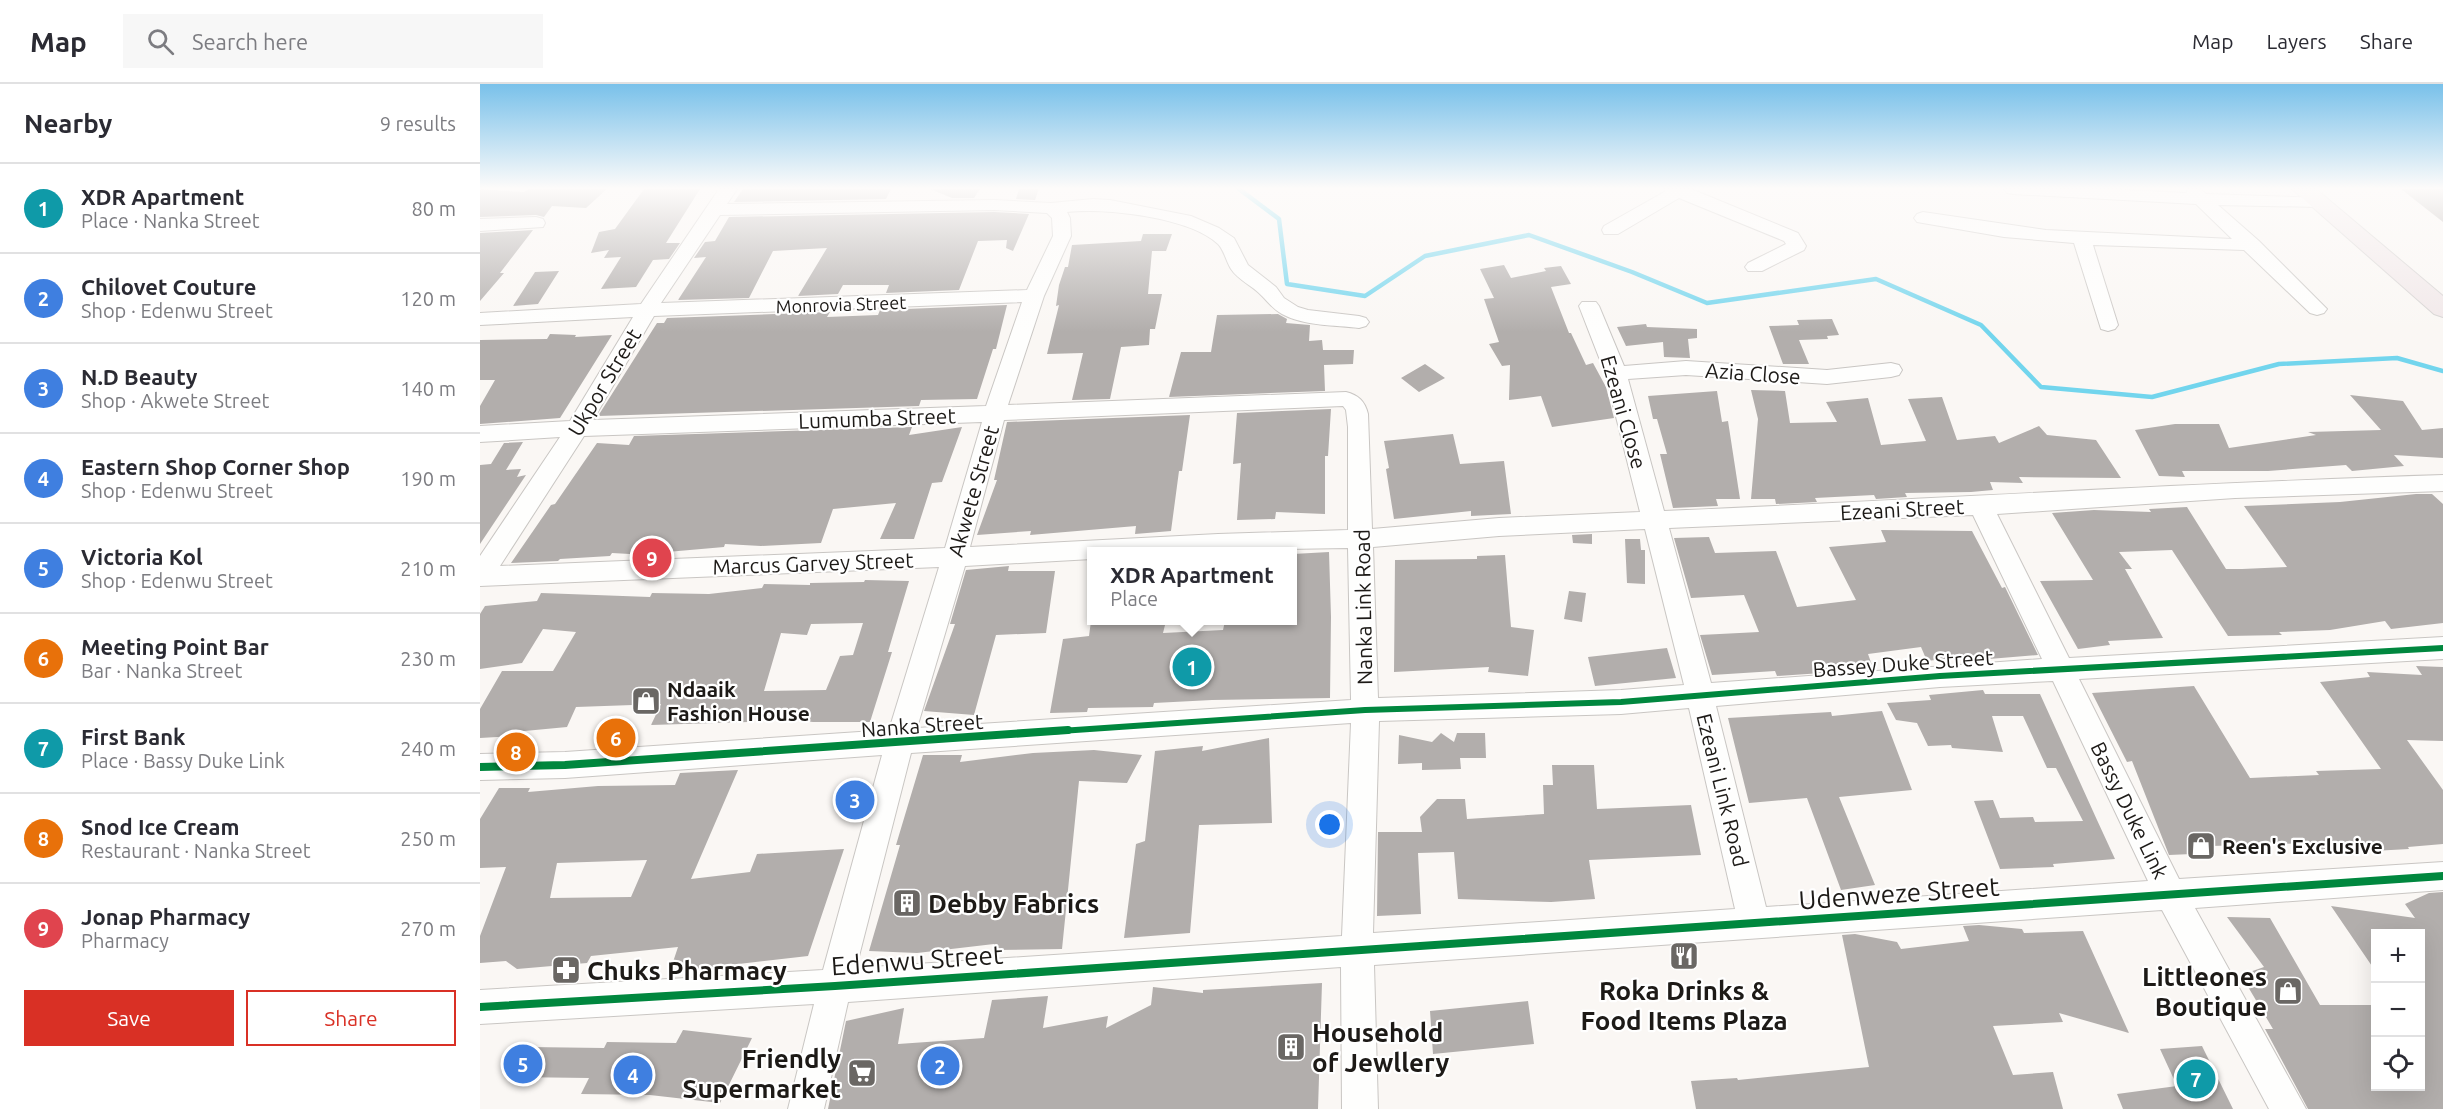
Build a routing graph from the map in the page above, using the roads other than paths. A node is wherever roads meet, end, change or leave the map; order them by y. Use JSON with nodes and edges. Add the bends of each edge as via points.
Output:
{"nodes":[{"id":1,"x":695,"y":237,"type":"edge"},
{"id":2,"x":1062,"y":237,"type":"edge"},
{"id":3,"x":1219,"y":237,"type":"edge"},
{"id":4,"x":1791,"y":237,"type":"edge"},
{"id":5,"x":2058,"y":237,"type":"edge"},
{"id":6,"x":2243,"y":237,"type":"edge"},
{"id":7,"x":2365,"y":237,"type":"edge"},
{"id":8,"x":2376,"y":237,"type":"edge"},
{"id":9,"x":2082,"y":239,"type":"junction"},
{"id":10,"x":2252,"y":245,"type":"junction"},
{"id":11,"x":1755,"y":267,"type":"dead end"},
{"id":12,"x":2443,"y":286,"type":"edge"},
{"id":13,"x":1034,"y":296,"type":"junction"},
{"id":14,"x":1589,"y":306,"type":"dead end"},
{"id":15,"x":2317,"y":309,"type":"dead end"},
{"id":16,"x":2443,"y":309,"type":"edge"},
{"id":17,"x":647,"y":310,"type":"junction"},
{"id":18,"x":480,"y":319,"type":"edge"},
{"id":19,"x":1359,"y":322,"type":"dead end"},
{"id":20,"x":2108,"y":325,"type":"dead end"},
{"id":21,"x":1891,"y":370,"type":"dead end"},
{"id":22,"x":1616,"y":373,"type":"junction"},
{"id":23,"x":1346,"y":399,"type":"joint"},
{"id":24,"x":995,"y":413,"type":"junction"},
{"id":25,"x":578,"y":427,"type":"junction"},
{"id":26,"x":480,"y":434,"type":"edge"},
{"id":27,"x":2443,"y":483,"type":"edge"},
{"id":28,"x":1981,"y":506,"type":"junction"},
{"id":29,"x":1654,"y":520,"type":"junction"},
{"id":30,"x":1362,"y":539,"type":"junction"},
{"id":31,"x":1143,"y":547,"type":"edge"},
{"id":32,"x":1087,"y":550,"type":"edge"},
{"id":33,"x":954,"y":557,"type":"junction"},
{"id":34,"x":480,"y":576,"type":"edge"},
{"id":35,"x":2443,"y":648,"type":"edge"},
{"id":36,"x":2061,"y":671,"type":"junction"},
{"id":37,"x":1700,"y":695,"type":"junction"},
{"id":38,"x":1365,"y":710,"type":"junction"},
{"id":39,"x":899,"y":743,"type":"junction"},
{"id":40,"x":480,"y":767,"type":"edge"},
{"id":41,"x":2443,"y":876,"type":"edge"},
{"id":42,"x":2171,"y":895,"type":"junction"},
{"id":43,"x":1753,"y":922,"type":"junction"},
{"id":44,"x":1357,"y":949,"type":"junction"},
{"id":45,"x":835,"y":986,"type":"junction"},
{"id":46,"x":480,"y":1007,"type":"edge"},
{"id":47,"x":806,"y":1109,"type":"edge"},
{"id":48,"x":1360,"y":1109,"type":"edge"},
{"id":49,"x":2288,"y":1109,"type":"edge"}],
"edges":[{"from":1,"to":17,"type":"street","name":"Ukpor Street"},
{"from":2,"to":13,"type":"street","name":"Akwete Street"},
{"from":3,"to":19,"type":"street","via":[[1227,242],[1239,268],[1291,311]]},
{"from":4,"to":11,"type":"street","via":[[1797,246]]},
{"from":5,"to":9,"type":"street"},
{"from":6,"to":10,"type":"street"},
{"from":7,"to":16,"type":"main road"},
{"from":8,"to":12,"type":"main road"},
{"from":9,"to":10,"type":"street"},
{"from":9,"to":20,"type":"street"},
{"from":10,"to":15,"type":"street"},
{"from":13,"to":17,"type":"street","name":"Monrovia Street"},
{"from":13,"to":24,"type":"street","name":"Akwete Street"},
{"from":14,"to":22,"type":"street","name":"Ezeani Close"},
{"from":17,"to":18,"type":"street","name":"Monrovia Street"},
{"from":17,"to":25,"type":"street","name":"Ukpor Street"},
{"from":21,"to":22,"type":"street","name":"Azia Close","via":[[1827,376],[1686,368]]},
{"from":22,"to":29,"type":"street","name":"Ezeani Close"},
{"from":23,"to":24,"type":"street","name":"Lumumba Street"},
{"from":23,"to":30,"type":"street","name":"Nanka Link Road","via":[[1356,406]]},
{"from":24,"to":25,"type":"street","name":"Lumumba Street"},
{"from":24,"to":33,"type":"street","name":"Akwete Street"},
{"from":25,"to":26,"type":"street","name":"Lumumba Street"},
{"from":25,"to":34,"type":"street","name":"Ukpor Street"},
{"from":27,"to":28,"type":"street","name":"Ezeani Street","via":[[2235,489]]},
{"from":28,"to":29,"type":"street","name":"Ezeani Street"},
{"from":28,"to":36,"type":"street","name":"Bassy Duke Link"},
{"from":29,"to":30,"type":"street","name":"Ezeani Street","via":[[1499,527]]},
{"from":29,"to":37,"type":"street","name":"Ezeani Link Road"},
{"from":30,"to":31,"type":"street","name":"Marcus Garvey Street"},
{"from":30,"to":38,"type":"street","name":"Nanka Link Road"},
{"from":32,"to":33,"type":"street","name":"Marcus Garvey Street"},
{"from":33,"to":34,"type":"street","name":"Marcus Garvey Street"},
{"from":33,"to":39,"type":"street","name":"Akwete Street"},
{"from":35,"to":36,"type":"street","name":"Bassey Duke Street"},
{"from":36,"to":37,"type":"street","name":"Bassey Duke Street","via":[[1940,676]]},
{"from":36,"to":42,"type":"street","name":"Bassy Duke Link"},
{"from":37,"to":38,"type":"street","name":"Bassey Duke Street","via":[[1621,702]]},
{"from":37,"to":43,"type":"street","name":"Ezeani Link Road"},
{"from":38,"to":39,"type":"street","name":"Nanka Street"},
{"from":38,"to":44,"type":"street","name":"Nanka Link Road"},
{"from":39,"to":40,"type":"street","name":"Nanka Street"},
{"from":39,"to":45,"type":"street","name":"Akwete Street"},
{"from":41,"to":42,"type":"street","name":"Udenweze Street"},
{"from":42,"to":43,"type":"street","name":"Udenweze Street"},
{"from":42,"to":49,"type":"street","name":"Bassy Duke Link"},
{"from":43,"to":44,"type":"street","name":"Udenweze Street"},
{"from":44,"to":45,"type":"street","name":"Edenwu Street"},
{"from":44,"to":48,"type":"street","name":"Nanka Link Road"},
{"from":45,"to":46,"type":"street","name":"Edenwu Street"},
{"from":45,"to":47,"type":"street","name":"Akwete Street"}]}
